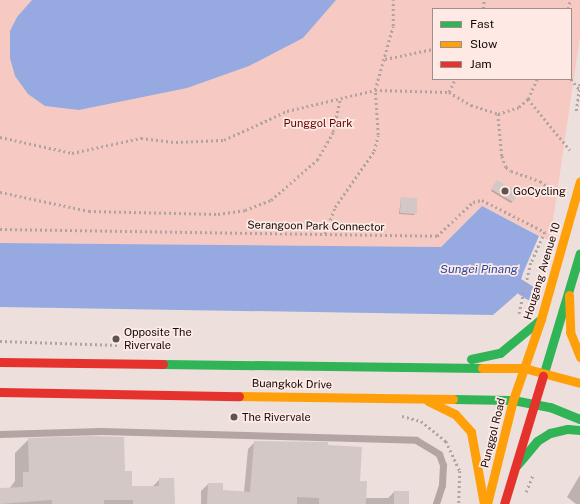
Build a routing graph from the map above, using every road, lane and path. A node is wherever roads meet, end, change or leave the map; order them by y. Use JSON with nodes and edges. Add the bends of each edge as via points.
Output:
{"nodes":[{"id":1,"x":393,"y":0,"type":"edge"},
{"id":2,"x":432,"y":49,"type":"edge"},
{"id":3,"x":385,"y":59,"type":"junction"},
{"id":4,"x":455,"y":80,"type":"edge"},
{"id":5,"x":537,"y":80,"type":"edge"},
{"id":6,"x":572,"y":80,"type":"edge"},
{"id":7,"x":580,"y":83,"type":"edge"},
{"id":8,"x":579,"y":89,"type":"junction"},
{"id":9,"x":375,"y":90,"type":"junction"},
{"id":10,"x":449,"y":92,"type":"junction"},
{"id":11,"x":340,"y":99,"type":"junction"},
{"id":12,"x":528,"y":99,"type":"junction"},
{"id":13,"x":576,"y":111,"type":"dead end"},
{"id":14,"x":498,"y":114,"type":"junction"},
{"id":15,"x":0,"y":137,"type":"edge"},
{"id":16,"x":570,"y":150,"type":"dead end"},
{"id":17,"x":580,"y":181,"type":"edge"},
{"id":18,"x":0,"y":192,"type":"edge"},
{"id":19,"x":559,"y":194,"type":"dead end"},
{"id":20,"x":0,"y":229,"type":"edge"},
{"id":21,"x":326,"y":234,"type":"junction"},
{"id":22,"x":580,"y":253,"type":"edge"},
{"id":23,"x":524,"y":294,"type":"dead end"},
{"id":24,"x":569,"y":295,"type":"junction"},
{"id":25,"x":540,"y":319,"type":"junction"},
{"id":26,"x":580,"y":358,"type":"edge"},
{"id":27,"x":0,"y":362,"type":"edge"},
{"id":28,"x":442,"y":367,"type":"junction"},
{"id":29,"x":524,"y":368,"type":"junction"},
{"id":30,"x":544,"y":372,"type":"junction"},
{"id":31,"x":580,"y":383,"type":"edge"},
{"id":32,"x":0,"y":392,"type":"edge"},
{"id":33,"x":421,"y":398,"type":"junction"},
{"id":34,"x":513,"y":400,"type":"junction"},
{"id":35,"x":535,"y":404,"type":"junction"},
{"id":36,"x":395,"y":415,"type":"dead end"},
{"id":37,"x":580,"y":419,"type":"edge"},
{"id":38,"x":580,"y":430,"type":"edge"},
{"id":39,"x":0,"y":434,"type":"edge"},
{"id":40,"x":517,"y":465,"type":"junction"},
{"id":41,"x":536,"y":467,"type":"dead end"},
{"id":42,"x":524,"y":497,"type":"dead end"},
{"id":43,"x":436,"y":504,"type":"edge"},
{"id":44,"x":459,"y":504,"type":"edge"},
{"id":45,"x":486,"y":504,"type":"edge"},
{"id":46,"x":504,"y":504,"type":"edge"}],
"edges":[{"from":1,"to":3,"type":"path","via":[[393,26]]},
{"from":2,"to":3,"type":"path"},
{"from":3,"to":9,"type":"path"},
{"from":4,"to":10,"type":"path"},
{"from":5,"to":12,"type":"path"},
{"from":6,"to":8,"type":"path"},
{"from":7,"to":8,"type":"path"},
{"from":8,"to":13,"type":"path"},
{"from":9,"to":10,"type":"path"},
{"from":9,"to":11,"type":"path"},
{"from":9,"to":21,"type":"path","via":[[378,135],[374,151],[335,207]]},
{"from":10,"to":14,"type":"path","via":[[471,105]]},
{"from":11,"to":15,"type":"path","via":[[287,111],[224,140],[176,142],[135,138],[72,153]]},
{"from":11,"to":18,"type":"path","via":[[333,132],[317,160],[271,200],[246,210],[218,214],[96,211],[37,202]]},
{"from":12,"to":14,"type":"path","via":[[519,107]]},
{"from":12,"to":16,"type":"path"},
{"from":14,"to":19,"type":"path","via":[[502,156],[506,167],[540,181]]},
{"from":17,"to":25,"type":"main road","name":"Hougang Avenue 10"},
{"from":20,"to":21,"type":"path","name":"Serangoon Park Connector"},
{"from":21,"to":23,"type":"path","name":"Serangoon Park Connector","via":[[437,236],[479,200],[545,232]]},
{"from":22,"to":24,"type":"main road"},
{"from":24,"to":26,"type":"main road","via":[[570,332]]},
{"from":24,"to":30,"type":"main road"},
{"from":25,"to":28,"type":"main road","via":[[500,353]]},
{"from":25,"to":29,"type":"main road","name":"Hougang Avenue 10"},
{"from":27,"to":28,"type":"main road","name":"Buangkok Drive"},
{"from":28,"to":29,"type":"main road","name":"Buangkok Drive"},
{"from":29,"to":30,"type":"main road","name":"Buangkok Drive"},
{"from":29,"to":34,"type":"main road","name":"Punggol Road"},
{"from":30,"to":31,"type":"main road","name":"Buangkok Drive"},
{"from":30,"to":35,"type":"main road"},
{"from":32,"to":33,"type":"main road","name":"Buangkok Drive"},
{"from":33,"to":34,"type":"main road","name":"Buangkok Drive"},
{"from":33,"to":45,"type":"main road","via":[[455,414],[470,432]]},
{"from":34,"to":35,"type":"main road","name":"Buangkok Drive"},
{"from":34,"to":45,"type":"main road","name":"Punggol Road"},
{"from":35,"to":37,"type":"main road","name":"Buangkok Drive"},
{"from":35,"to":40,"type":"main road"},
{"from":36,"to":44,"type":"path","via":[[421,421],[446,441],[460,471]]},
{"from":38,"to":40,"type":"main road","via":[[568,429],[550,433],[537,441]]},
{"from":39,"to":43,"type":"lane","via":[[101,430],[416,440],[439,454],[443,465],[442,485]]},
{"from":40,"to":46,"type":"main road"},
{"from":41,"to":42,"type":"path"}]}
